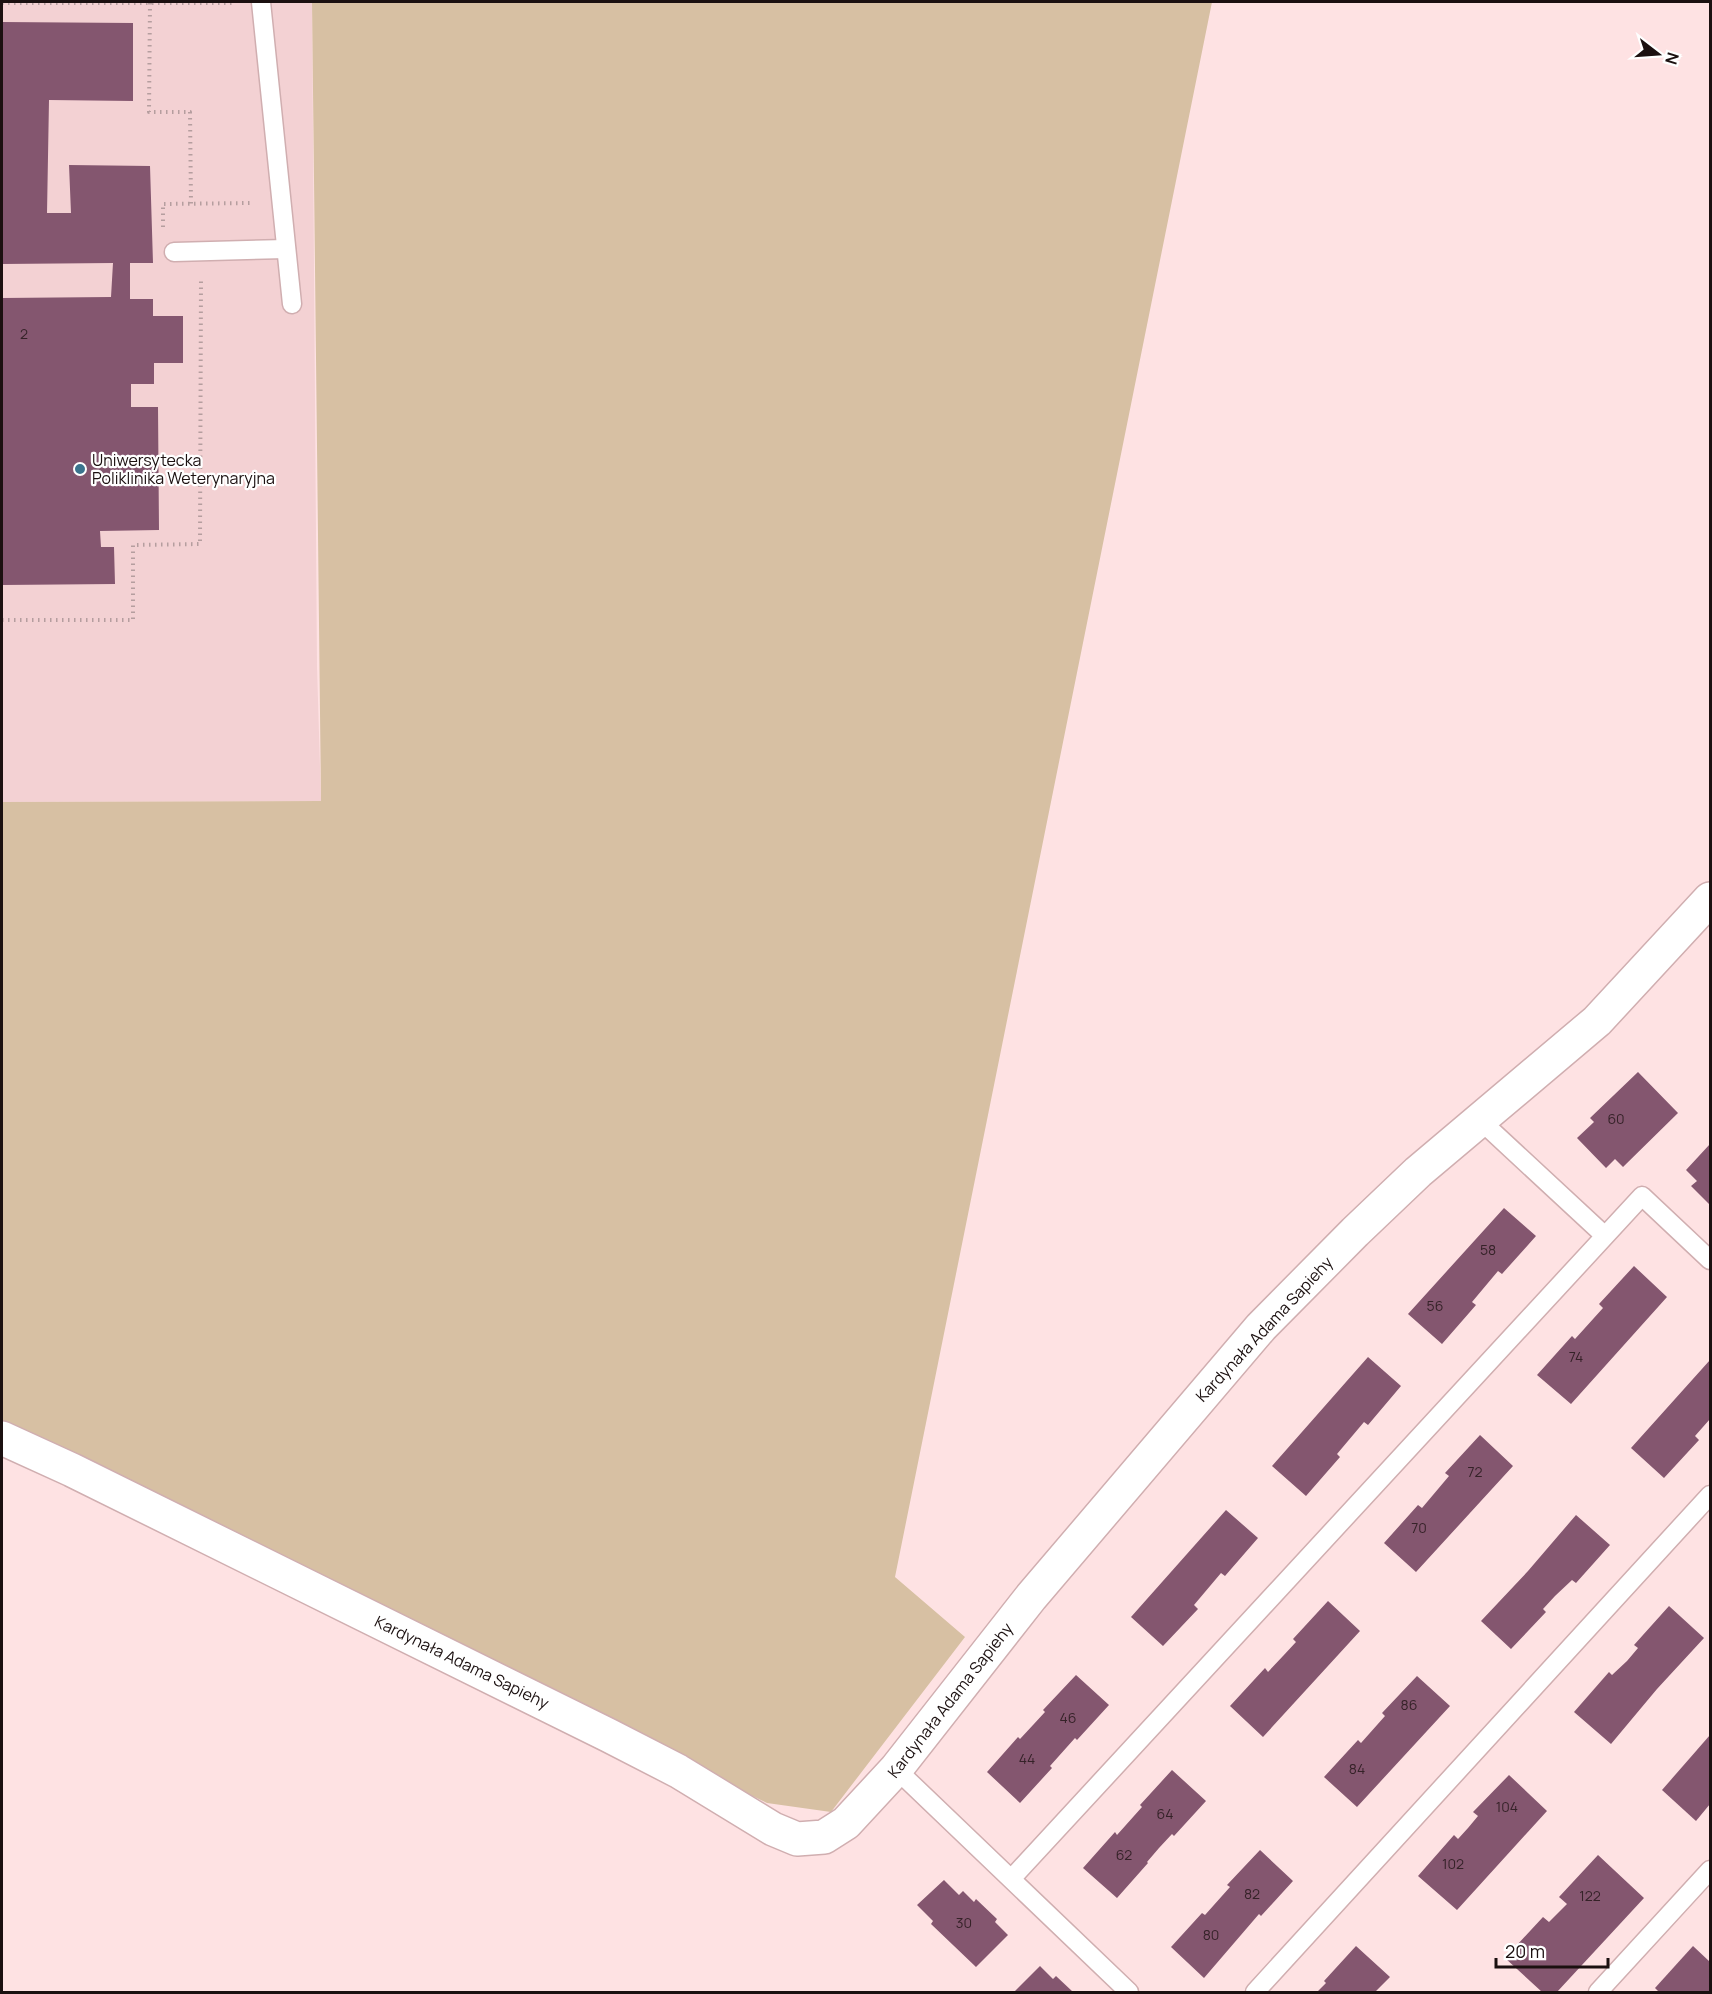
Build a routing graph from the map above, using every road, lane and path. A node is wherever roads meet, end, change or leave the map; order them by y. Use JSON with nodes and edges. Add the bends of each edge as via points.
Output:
{"nodes":[{"id":1,"x":253,"y":2,"type":"edge"},
{"id":2,"x":2,"y":3,"type":"edge"},
{"id":3,"x":150,"y":3,"type":"junction"},
{"id":4,"x":191,"y":204,"type":"dead end"},
{"id":5,"x":286,"y":249,"type":"junction"},
{"id":6,"x":174,"y":252,"type":"dead end"},
{"id":7,"x":201,"y":270,"type":"dead end"},
{"id":8,"x":292,"y":303,"type":"dead end"},
{"id":9,"x":2,"y":620,"type":"edge"},
{"id":10,"x":1710,"y":899,"type":"edge"},
{"id":11,"x":1480,"y":1120,"type":"junction"},
{"id":12,"x":1605,"y":1235,"type":"junction"},
{"id":13,"x":1710,"y":1260,"type":"edge"},
{"id":14,"x":2,"y":1438,"type":"edge"},
{"id":15,"x":1710,"y":1495,"type":"edge"},
{"id":16,"x":897,"y":1769,"type":"junction"},
{"id":17,"x":1710,"y":1870,"type":"edge"},
{"id":18,"x":1012,"y":1878,"type":"junction"},
{"id":19,"x":1129,"y":1992,"type":"edge"},
{"id":20,"x":1255,"y":1992,"type":"edge"},
{"id":21,"x":1598,"y":1992,"type":"edge"}],
"edges":[{"from":1,"to":3,"type":"path"},
{"from":1,"to":5,"type":"lane"},
{"from":2,"to":3,"type":"path"},
{"from":3,"to":4,"type":"path","via":[[149,112],[190,112]]},
{"from":5,"to":6,"type":"lane"},
{"from":5,"to":8,"type":"lane"},
{"from":7,"to":9,"type":"path","via":[[200,544],[133,544],[133,620]]},
{"from":10,"to":11,"type":"street","name":"Kardynała Adama Sapiehy","via":[[1597,1021]]},
{"from":11,"to":12,"type":"lane"},
{"from":11,"to":16,"type":"street","name":"Kardynała Adama Sapiehy","via":[[1355,1232],[1262,1328],[1031,1598]]},
{"from":12,"to":13,"type":"lane","via":[[1642,1196]]},
{"from":12,"to":18,"type":"lane"},
{"from":14,"to":16,"type":"street","name":"Kardynała Adama Sapiehy","via":[[552,1706],[678,1771],[764,1825],[789,1836],[814,1839],[833,1833]]},
{"from":15,"to":20,"type":"lane"},
{"from":16,"to":18,"type":"lane"},
{"from":17,"to":21,"type":"lane"},
{"from":18,"to":19,"type":"lane"}]}
